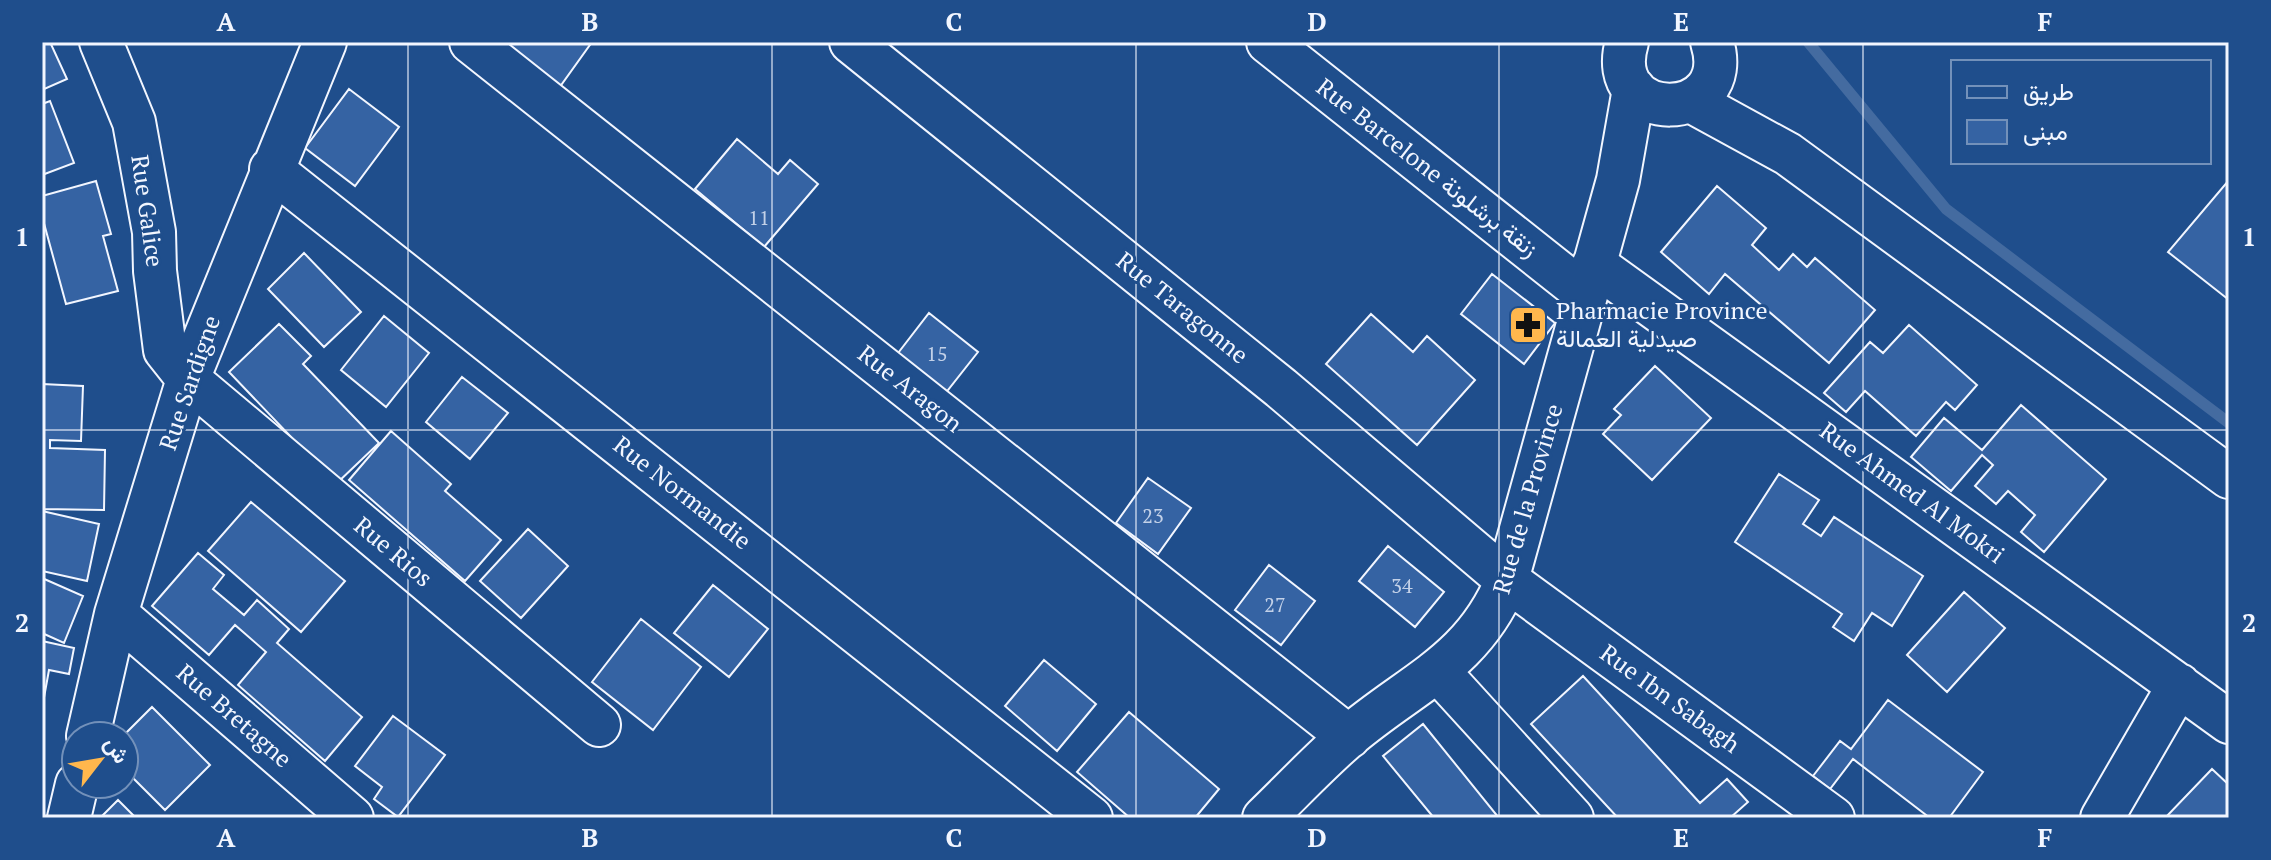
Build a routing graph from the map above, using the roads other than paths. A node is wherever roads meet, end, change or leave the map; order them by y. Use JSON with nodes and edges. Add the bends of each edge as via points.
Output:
{"nodes":[{"id":1,"x":101,"y":42,"type":"edge"},
{"id":2,"x":325,"y":42,"type":"edge"},
{"id":3,"x":471,"y":42,"type":"edge"},
{"id":4,"x":851,"y":42,"type":"edge"},
{"id":5,"x":1268,"y":42,"type":"edge"},
{"id":6,"x":1627,"y":42,"type":"edge"},
{"id":7,"x":1714,"y":53,"type":"edge"},
{"id":8,"x":1634,"y":89,"type":"junction"},
{"id":9,"x":1682,"y":104,"type":"junction"},
{"id":10,"x":1788,"y":154,"type":"junction"},
{"id":11,"x":271,"y":169,"type":"junction"},
{"id":12,"x":1618,"y":180,"type":"junction"},
{"id":13,"x":1590,"y":279,"type":"junction"},
{"id":14,"x":188,"y":379,"type":"junction"},
{"id":15,"x":2229,"y":477,"type":"edge"},
{"id":16,"x":1507,"y":580,"type":"junction"},
{"id":17,"x":116,"y":614,"type":"junction"},
{"id":18,"x":1438,"y":671,"type":"junction"},
{"id":19,"x":2179,"y":685,"type":"junction"},
{"id":20,"x":92,"y":720,"type":"edge"},
{"id":21,"x":2229,"y":722,"type":"edge"},
{"id":22,"x":599,"y":725,"type":"dead end"},
{"id":23,"x":1349,"y":737,"type":"junction"},
{"id":24,"x":352,"y":818,"type":"edge"},
{"id":25,"x":1091,"y":818,"type":"edge"},
{"id":26,"x":1264,"y":818,"type":"edge"},
{"id":27,"x":1572,"y":818,"type":"edge"},
{"id":28,"x":1833,"y":818,"type":"edge"},
{"id":29,"x":2102,"y":818,"type":"edge"}],
"edges":[{"from":1,"to":14,"type":"street","name":"Rue Galice","via":[[134,122],[154,232],[165,350]]},
{"from":2,"to":11,"type":"street","name":"Rue Sardigne"},
{"from":3,"to":23,"type":"street","name":"Rue Aragon"},
{"from":4,"to":16,"type":"street","name":"Rue Taragonne","via":[[1281,388]]},
{"from":5,"to":13,"type":"street","name":"Rue Barcelone زنقة برشلونة"},
{"from":6,"to":8,"type":"street","via":[[1624,65]]},
{"from":7,"to":9,"type":"street","name":"Rue de la Province","via":[[1710,82]]},
{"from":7,"to":10,"type":"street"},
{"from":8,"to":9,"type":"street","via":[[1647,100]]},
{"from":8,"to":12,"type":"street","name":"Rue de la Province"},
{"from":9,"to":10,"type":"street"},
{"from":9,"to":12,"type":"street","name":"Rue de la Province"},
{"from":10,"to":15,"type":"street"},
{"from":11,"to":14,"type":"street","name":"Rue Sardigne"},
{"from":11,"to":25,"type":"street","name":"Rue Normandie"},
{"from":12,"to":13,"type":"street","name":"Rue de la Province"},
{"from":13,"to":16,"type":"street","name":"Rue de la Province"},
{"from":13,"to":19,"type":"street","name":"Rue Ahmed Al Mokri"},
{"from":14,"to":17,"type":"street","name":"Rue Sardigne"},
{"from":14,"to":22,"type":"street","name":"Rue Rios"},
{"from":16,"to":18,"type":"street","name":"Rue de la Province","via":[[1481,629]]},
{"from":16,"to":28,"type":"street","name":"Rue Ibn Sabagh"},
{"from":17,"to":20,"type":"street","name":"Rue Sardigne"},
{"from":17,"to":24,"type":"street","name":"Rue Bretagne"},
{"from":18,"to":23,"type":"street","name":"Rue de la Province"},
{"from":18,"to":27,"type":"street"},
{"from":19,"to":21,"type":"street","name":"Rue Ahmed Al Mokri"},
{"from":19,"to":29,"type":"street"},
{"from":23,"to":26,"type":"street","name":"Rue de la Province"}]}
